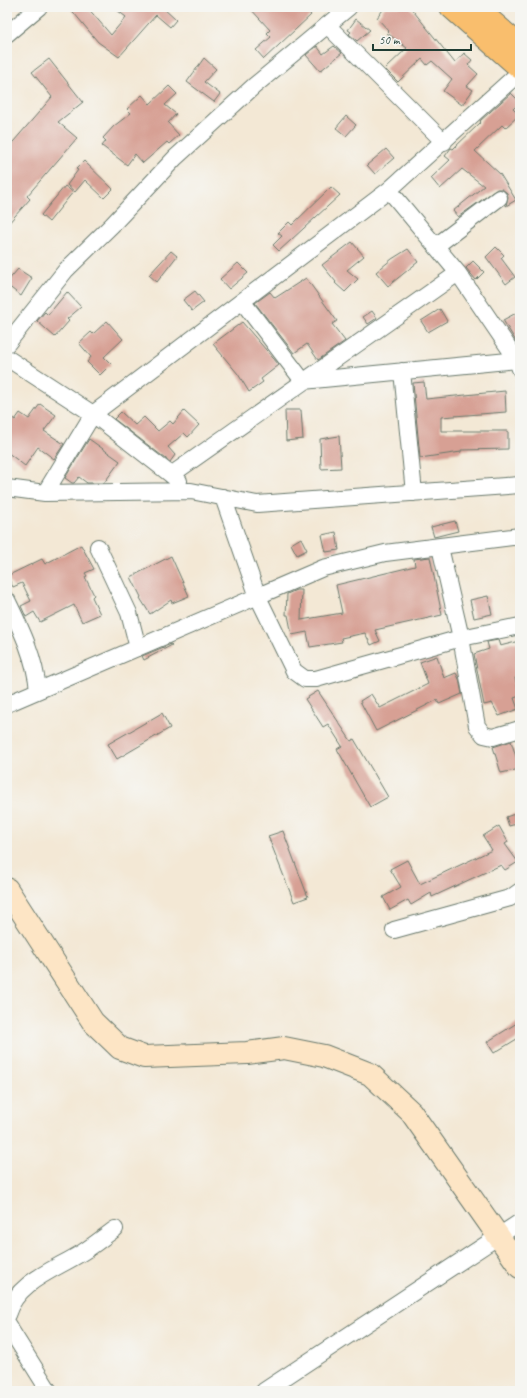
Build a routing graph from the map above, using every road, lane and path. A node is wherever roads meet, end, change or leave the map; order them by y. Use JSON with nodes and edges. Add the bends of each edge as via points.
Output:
{"nodes":[{"id":1,"x":39,"y":7,"type":"edge"},
{"id":2,"x":349,"y":7,"type":"edge"},
{"id":3,"x":450,"y":7,"type":"edge"},
{"id":4,"x":475,"y":7,"type":"edge"},
{"id":5,"x":327,"y":25,"type":"junction"},
{"id":6,"x":7,"y":34,"type":"edge"},
{"id":7,"x":520,"y":46,"type":"edge"},
{"id":8,"x":520,"y":68,"type":"edge"},
{"id":9,"x":520,"y":72,"type":"edge"},
{"id":10,"x":444,"y":142,"type":"junction"},
{"id":11,"x":389,"y":190,"type":"junction"},
{"id":12,"x":499,"y":198,"type":"dead end"},
{"id":13,"x":436,"y":246,"type":"junction"},
{"id":14,"x":458,"y":273,"type":"junction"},
{"id":15,"x":242,"y":302,"type":"junction"},
{"id":16,"x":7,"y":344,"type":"edge"},
{"id":17,"x":7,"y":358,"type":"edge"},
{"id":18,"x":519,"y":365,"type":"edge"},
{"id":19,"x":402,"y":371,"type":"junction"},
{"id":20,"x":303,"y":381,"type":"junction"},
{"id":21,"x":93,"y":414,"type":"junction"},
{"id":22,"x":171,"y":476,"type":"junction"},
{"id":23,"x":520,"y":485,"type":"edge"},
{"id":24,"x":7,"y":488,"type":"edge"},
{"id":25,"x":192,"y":491,"type":"junction"},
{"id":26,"x":45,"y":493,"type":"junction"},
{"id":27,"x":414,"y":493,"type":"junction"},
{"id":28,"x":223,"y":497,"type":"junction"},
{"id":29,"x":520,"y":536,"type":"edge"},
{"id":30,"x":98,"y":547,"type":"dead end"},
{"id":31,"x":440,"y":547,"type":"junction"},
{"id":32,"x":258,"y":597,"type":"junction"},
{"id":33,"x":7,"y":600,"type":"edge"},
{"id":34,"x":520,"y":626,"type":"edge"},
{"id":35,"x":461,"y":638,"type":"junction"},
{"id":36,"x":138,"y":648,"type":"junction"},
{"id":37,"x":38,"y":690,"type":"junction"},
{"id":38,"x":7,"y":704,"type":"edge"},
{"id":39,"x":520,"y":728,"type":"edge"},
{"id":40,"x":7,"y":889,"type":"edge"},
{"id":41,"x":520,"y":891,"type":"edge"},
{"id":42,"x":394,"y":930,"type":"dead end"},
{"id":43,"x":520,"y":1222,"type":"edge"},
{"id":44,"x":115,"y":1228,"type":"dead end"},
{"id":45,"x":497,"y":1235,"type":"junction"},
{"id":46,"x":520,"y":1267,"type":"edge"},
{"id":47,"x":7,"y":1315,"type":"edge"},
{"id":48,"x":7,"y":1324,"type":"edge"},
{"id":49,"x":49,"y":1391,"type":"edge"},
{"id":50,"x":264,"y":1391,"type":"edge"}],
"edges":[{"from":1,"to":6,"type":"street"},
{"from":2,"to":5,"type":"street"},
{"from":3,"to":8,"type":"main road"},
{"from":4,"to":7,"type":"main road"},
{"from":5,"to":10,"type":"street"},
{"from":5,"to":16,"type":"street","via":[[254,86],[175,158],[66,270]]},
{"from":9,"to":10,"type":"street"},
{"from":10,"to":11,"type":"street"},
{"from":11,"to":13,"type":"street"},
{"from":11,"to":15,"type":"street"},
{"from":12,"to":13,"type":"street"},
{"from":13,"to":14,"type":"street"},
{"from":14,"to":18,"type":"street"},
{"from":14,"to":20,"type":"street"},
{"from":15,"to":20,"type":"street"},
{"from":15,"to":21,"type":"street"},
{"from":17,"to":21,"type":"street"},
{"from":18,"to":19,"type":"street"},
{"from":19,"to":20,"type":"street"},
{"from":19,"to":27,"type":"street"},
{"from":20,"to":22,"type":"street"},
{"from":21,"to":22,"type":"street"},
{"from":21,"to":26,"type":"street"},
{"from":22,"to":25,"type":"street"},
{"from":23,"to":27,"type":"street"},
{"from":24,"to":26,"type":"street"},
{"from":25,"to":26,"type":"street"},
{"from":25,"to":28,"type":"street"},
{"from":27,"to":28,"type":"street","via":[[257,504]]},
{"from":28,"to":32,"type":"street"},
{"from":29,"to":31,"type":"street"},
{"from":30,"to":36,"type":"street","via":[[129,613]]},
{"from":31,"to":32,"type":"street","via":[[385,553],[323,568]]},
{"from":31,"to":35,"type":"street"},
{"from":32,"to":35,"type":"street","via":[[294,671],[306,679],[316,679]]},
{"from":32,"to":36,"type":"street"},
{"from":33,"to":37,"type":"street","via":[[23,632],[36,670]]},
{"from":34,"to":35,"type":"street"},
{"from":35,"to":39,"type":"street","via":[[477,726],[484,735],[493,737]]},
{"from":36,"to":37,"type":"street"},
{"from":37,"to":38,"type":"street"},
{"from":40,"to":45,"type":"street","via":[[92,1022],[120,1048],[144,1057],[247,1053],[284,1048],[324,1056],[370,1074],[411,1112]]},
{"from":41,"to":42,"type":"street","via":[[510,898]]},
{"from":43,"to":45,"type":"street"},
{"from":44,"to":47,"type":"street","via":[[84,1252],[30,1282],[19,1292]]},
{"from":45,"to":46,"type":"street"},
{"from":45,"to":50,"type":"street"},
{"from":48,"to":49,"type":"street"}]}
